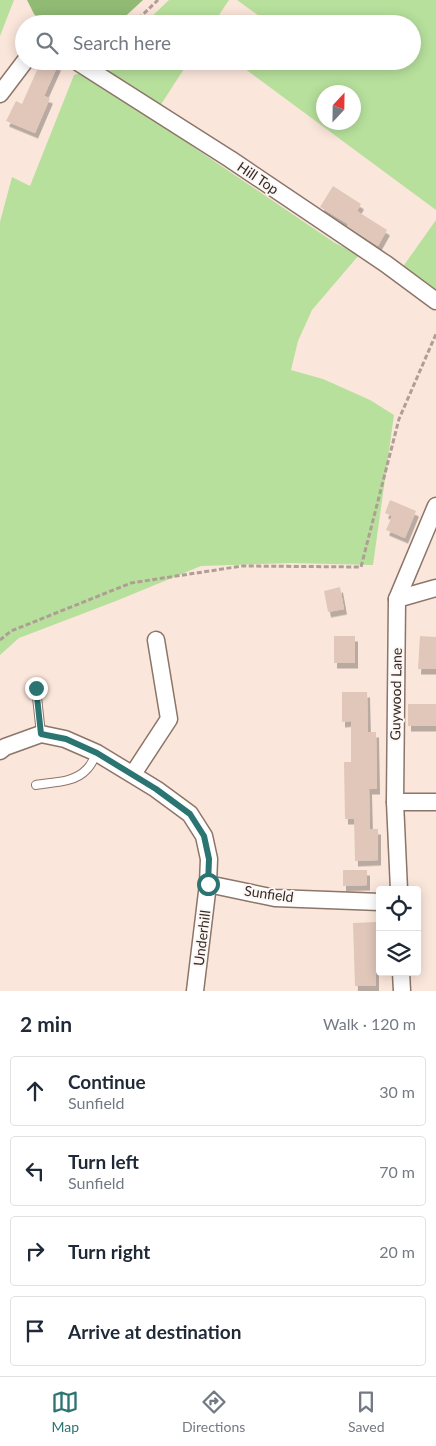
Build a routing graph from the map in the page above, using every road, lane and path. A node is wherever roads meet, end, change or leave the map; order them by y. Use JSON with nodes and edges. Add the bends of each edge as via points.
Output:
{"nodes":[{"id":1,"x":158,"y":0,"type":"edge"},
{"id":2,"x":142,"y":15,"type":"edge"},
{"id":3,"x":18,"y":70,"type":"edge"},
{"id":4,"x":90,"y":70,"type":"edge"},
{"id":5,"x":0,"y":94,"type":"edge"},
{"id":6,"x":436,"y":301,"type":"edge"},
{"id":7,"x":436,"y":334,"type":"edge"},
{"id":8,"x":436,"y":506,"type":"edge"},
{"id":9,"x":436,"y":588,"type":"edge"},
{"id":10,"x":396,"y":599,"type":"junction"},
{"id":11,"x":0,"y":640,"type":"edge"},
{"id":12,"x":156,"y":640,"type":"dead end"},
{"id":13,"x":36,"y":688,"type":"dead end"},
{"id":14,"x":41,"y":734,"type":"junction"},
{"id":15,"x":0,"y":751,"type":"edge"},
{"id":16,"x":97,"y":753,"type":"junction"},
{"id":17,"x":133,"y":774,"type":"junction"},
{"id":18,"x":36,"y":785,"type":"dead end"},
{"id":19,"x":394,"y":802,"type":"junction"},
{"id":20,"x":436,"y":802,"type":"edge"},
{"id":21,"x":208,"y":884,"type":"junction"},
{"id":22,"x":399,"y":886,"type":"edge"},
{"id":23,"x":376,"y":902,"type":"edge"},
{"id":24,"x":401,"y":976,"type":"edge"},
{"id":25,"x":195,"y":991,"type":"edge"},
{"id":26,"x":402,"y":991,"type":"edge"}],
"edges":[{"from":1,"to":2,"type":"path"},
{"from":3,"to":5,"type":"street"},
{"from":4,"to":6,"type":"street","name":"Hill Top","via":[[230,159]]},
{"from":7,"to":11,"type":"path","via":[[399,419],[361,567],[242,566],[131,583],[11,631]]},
{"from":8,"to":10,"type":"street","name":"Guywood Lane"},
{"from":9,"to":10,"type":"street"},
{"from":10,"to":19,"type":"street","name":"Guywood Lane"},
{"from":12,"to":17,"type":"street","via":[[169,719]]},
{"from":13,"to":14,"type":"lane"},
{"from":14,"to":15,"type":"street"},
{"from":14,"to":16,"type":"street","via":[[66,739]]},
{"from":16,"to":17,"type":"street"},
{"from":16,"to":18,"type":"lane","via":[[87,770],[79,776]]},
{"from":17,"to":21,"type":"street","via":[[190,814],[204,836],[209,859]]},
{"from":19,"to":20,"type":"street"},
{"from":19,"to":22,"type":"street","name":"Guywood Lane"},
{"from":21,"to":23,"type":"street","name":"Sunfield","via":[[275,898]]},
{"from":21,"to":25,"type":"street","name":"Underhill"},
{"from":24,"to":26,"type":"street"}]}
